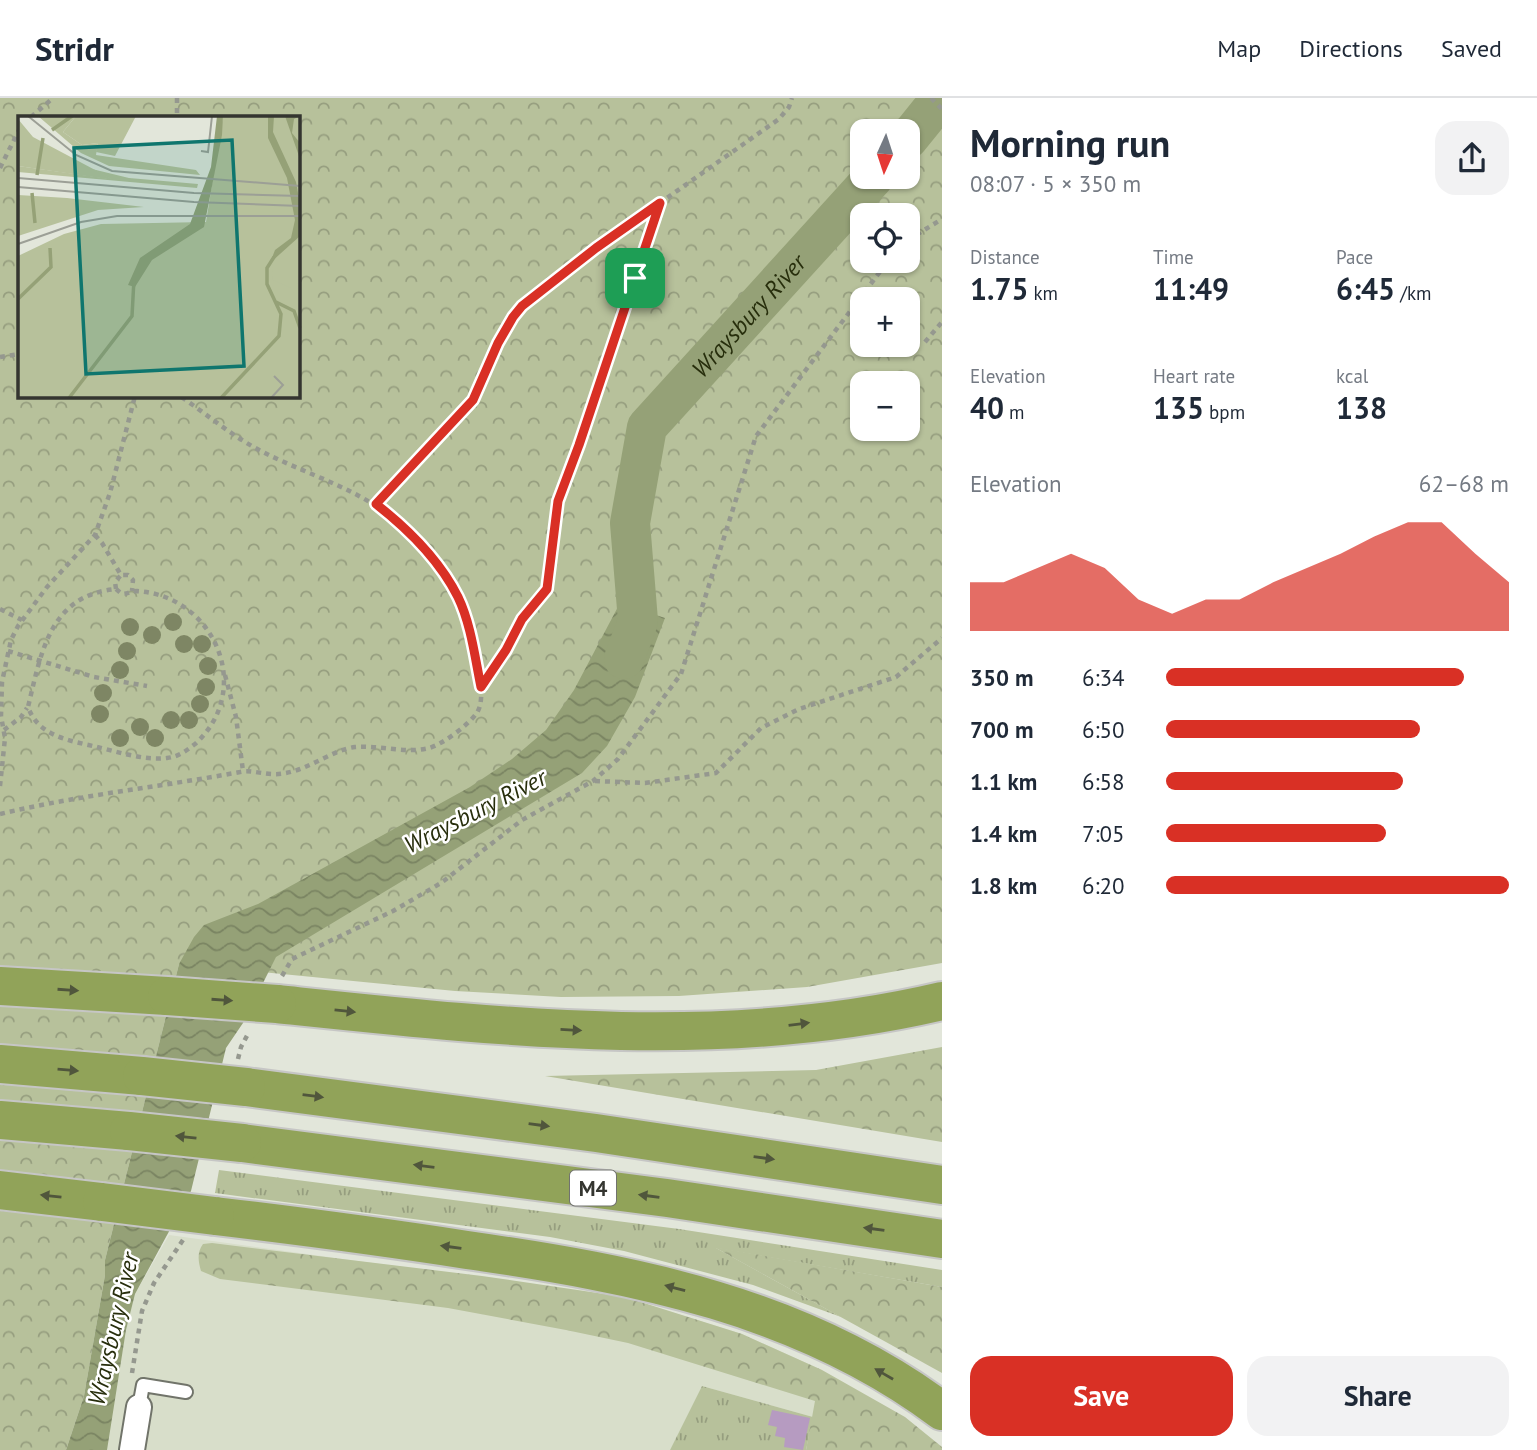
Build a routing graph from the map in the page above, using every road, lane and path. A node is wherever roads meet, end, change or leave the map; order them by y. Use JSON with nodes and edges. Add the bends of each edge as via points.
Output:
{"nodes":[{"id":1,"x":53,"y":98,"type":"edge"},
{"id":2,"x":177,"y":98,"type":"edge"},
{"id":3,"x":792,"y":98,"type":"edge"},
{"id":4,"x":931,"y":98,"type":"edge"},
{"id":5,"x":942,"y":109,"type":"edge"},
{"id":6,"x":32,"y":116,"type":"edge"},
{"id":7,"x":177,"y":116,"type":"edge"},
{"id":8,"x":18,"y":131,"type":"edge"},
{"id":9,"x":0,"y":168,"type":"edge"},
{"id":10,"x":660,"y":203,"type":"junction"},
{"id":11,"x":942,"y":219,"type":"edge"},
{"id":12,"x":920,"y":233,"type":"edge"},
{"id":13,"x":879,"y":273,"type":"edge"},
{"id":14,"x":942,"y":322,"type":"edge"},
{"id":15,"x":925,"y":342,"type":"dead end"},
{"id":16,"x":18,"y":354,"type":"edge"},
{"id":17,"x":0,"y":357,"type":"edge"},
{"id":18,"x":135,"y":397,"type":"edge"},
{"id":19,"x":181,"y":397,"type":"edge"},
{"id":20,"x":376,"y":504,"type":"junction"},
{"id":21,"x":95,"y":535,"type":"junction"},
{"id":22,"x":121,"y":575,"type":"junction"},
{"id":23,"x":116,"y":589,"type":"junction"},
{"id":24,"x":132,"y":590,"type":"junction"},
{"id":25,"x":0,"y":609,"type":"edge"},
{"id":26,"x":22,"y":620,"type":"junction"},
{"id":27,"x":942,"y":638,"type":"edge"},
{"id":28,"x":8,"y":652,"type":"junction"},
{"id":29,"x":40,"y":661,"type":"junction"},
{"id":30,"x":223,"y":669,"type":"junction"},
{"id":31,"x":147,"y":687,"type":"dead end"},
{"id":32,"x":481,"y":687,"type":"junction"},
{"id":33,"x":28,"y":707,"type":"junction"},
{"id":34,"x":3,"y":731,"type":"junction"},
{"id":35,"x":243,"y":771,"type":"junction"},
{"id":36,"x":593,"y":781,"type":"junction"},
{"id":37,"x":0,"y":786,"type":"edge"},
{"id":38,"x":0,"y":814,"type":"edge"},
{"id":39,"x":292,"y":959,"type":"dead end"},
{"id":40,"x":0,"y":986,"type":"edge"},
{"id":41,"x":942,"y":1001,"type":"edge"},
{"id":42,"x":0,"y":1064,"type":"edge"},
{"id":43,"x":0,"y":1120,"type":"edge"},
{"id":44,"x":942,"y":1185,"type":"edge"},
{"id":45,"x":0,"y":1190,"type":"edge"},
{"id":46,"x":942,"y":1239,"type":"edge"},
{"id":47,"x":186,"y":1392,"type":"dead end"},
{"id":48,"x":139,"y":1407,"type":"joint"},
{"id":49,"x":942,"y":1411,"type":"edge"},
{"id":50,"x":132,"y":1450,"type":"edge"}],
"edges":[{"from":1,"to":6,"type":"path"},
{"from":2,"to":7,"type":"path"},
{"from":3,"to":10,"type":"path","via":[[779,119]]},
{"from":4,"to":5,"type":"path"},
{"from":8,"to":9,"type":"path"},
{"from":10,"to":20,"type":"path","via":[[522,306],[498,343],[473,400]]},
{"from":10,"to":32,"type":"path","via":[[558,501],[547,589],[522,619]]},
{"from":11,"to":12,"type":"path"},
{"from":13,"to":36,"type":"path","via":[[756,436],[681,674],[618,759]]},
{"from":14,"to":15,"type":"path"},
{"from":16,"to":17,"type":"path"},
{"from":18,"to":21,"type":"path"},
{"from":19,"to":20,"type":"path","via":[[262,451]]},
{"from":20,"to":32,"type":"path","via":[[401,524],[440,568],[459,599]]},
{"from":21,"to":22,"type":"path"},
{"from":21,"to":26,"type":"path"},
{"from":22,"to":23,"type":"path"},
{"from":22,"to":24,"type":"path","via":[[134,580]]},
{"from":23,"to":24,"type":"path","via":[[124,594]]},
{"from":23,"to":29,"type":"path","via":[[86,597],[62,613],[48,635]]},
{"from":24,"to":30,"type":"path","via":[[158,595],[197,618],[212,634]]},
{"from":25,"to":26,"type":"path"},
{"from":26,"to":28,"type":"path"},
{"from":27,"to":36,"type":"path","via":[[896,677],[799,709],[761,728],[716,773],[645,783]]},
{"from":28,"to":29,"type":"path"},
{"from":28,"to":34,"type":"path","via":[[2,682]]},
{"from":29,"to":31,"type":"path"},
{"from":29,"to":33,"type":"path"},
{"from":30,"to":33,"type":"path","via":[[222,698],[214,719],[186,751],[167,758],[66,740],[40,728]]},
{"from":30,"to":35,"type":"path","via":[[236,717]]},
{"from":32,"to":35,"type":"path","via":[[478,712],[431,748],[352,747],[289,773],[270,776]]},
{"from":33,"to":34,"type":"path"},
{"from":34,"to":37,"type":"path"},
{"from":35,"to":38,"type":"path"},
{"from":36,"to":39,"type":"path","via":[[522,820],[441,883]]},
{"from":40,"to":41,"type":"highway","one_way":true,"bridge":true,"via":[[634,1033],[797,1024]]},
{"from":42,"to":44,"type":"highway","one_way":true,"bridge":true,"via":[[246,1087]]},
{"from":46,"to":43,"type":"highway","number":"M4","one_way":true,"bridge":true,"via":[[242,1143]]},
{"from":49,"to":45,"type":"highway","one_way":true,"bridge":true,"via":[[833,1345],[746,1309],[668,1286],[543,1261]]},
{"from":47,"to":48,"type":"lane","via":[[143,1385]]},
{"from":48,"to":50,"type":"street"}]}
